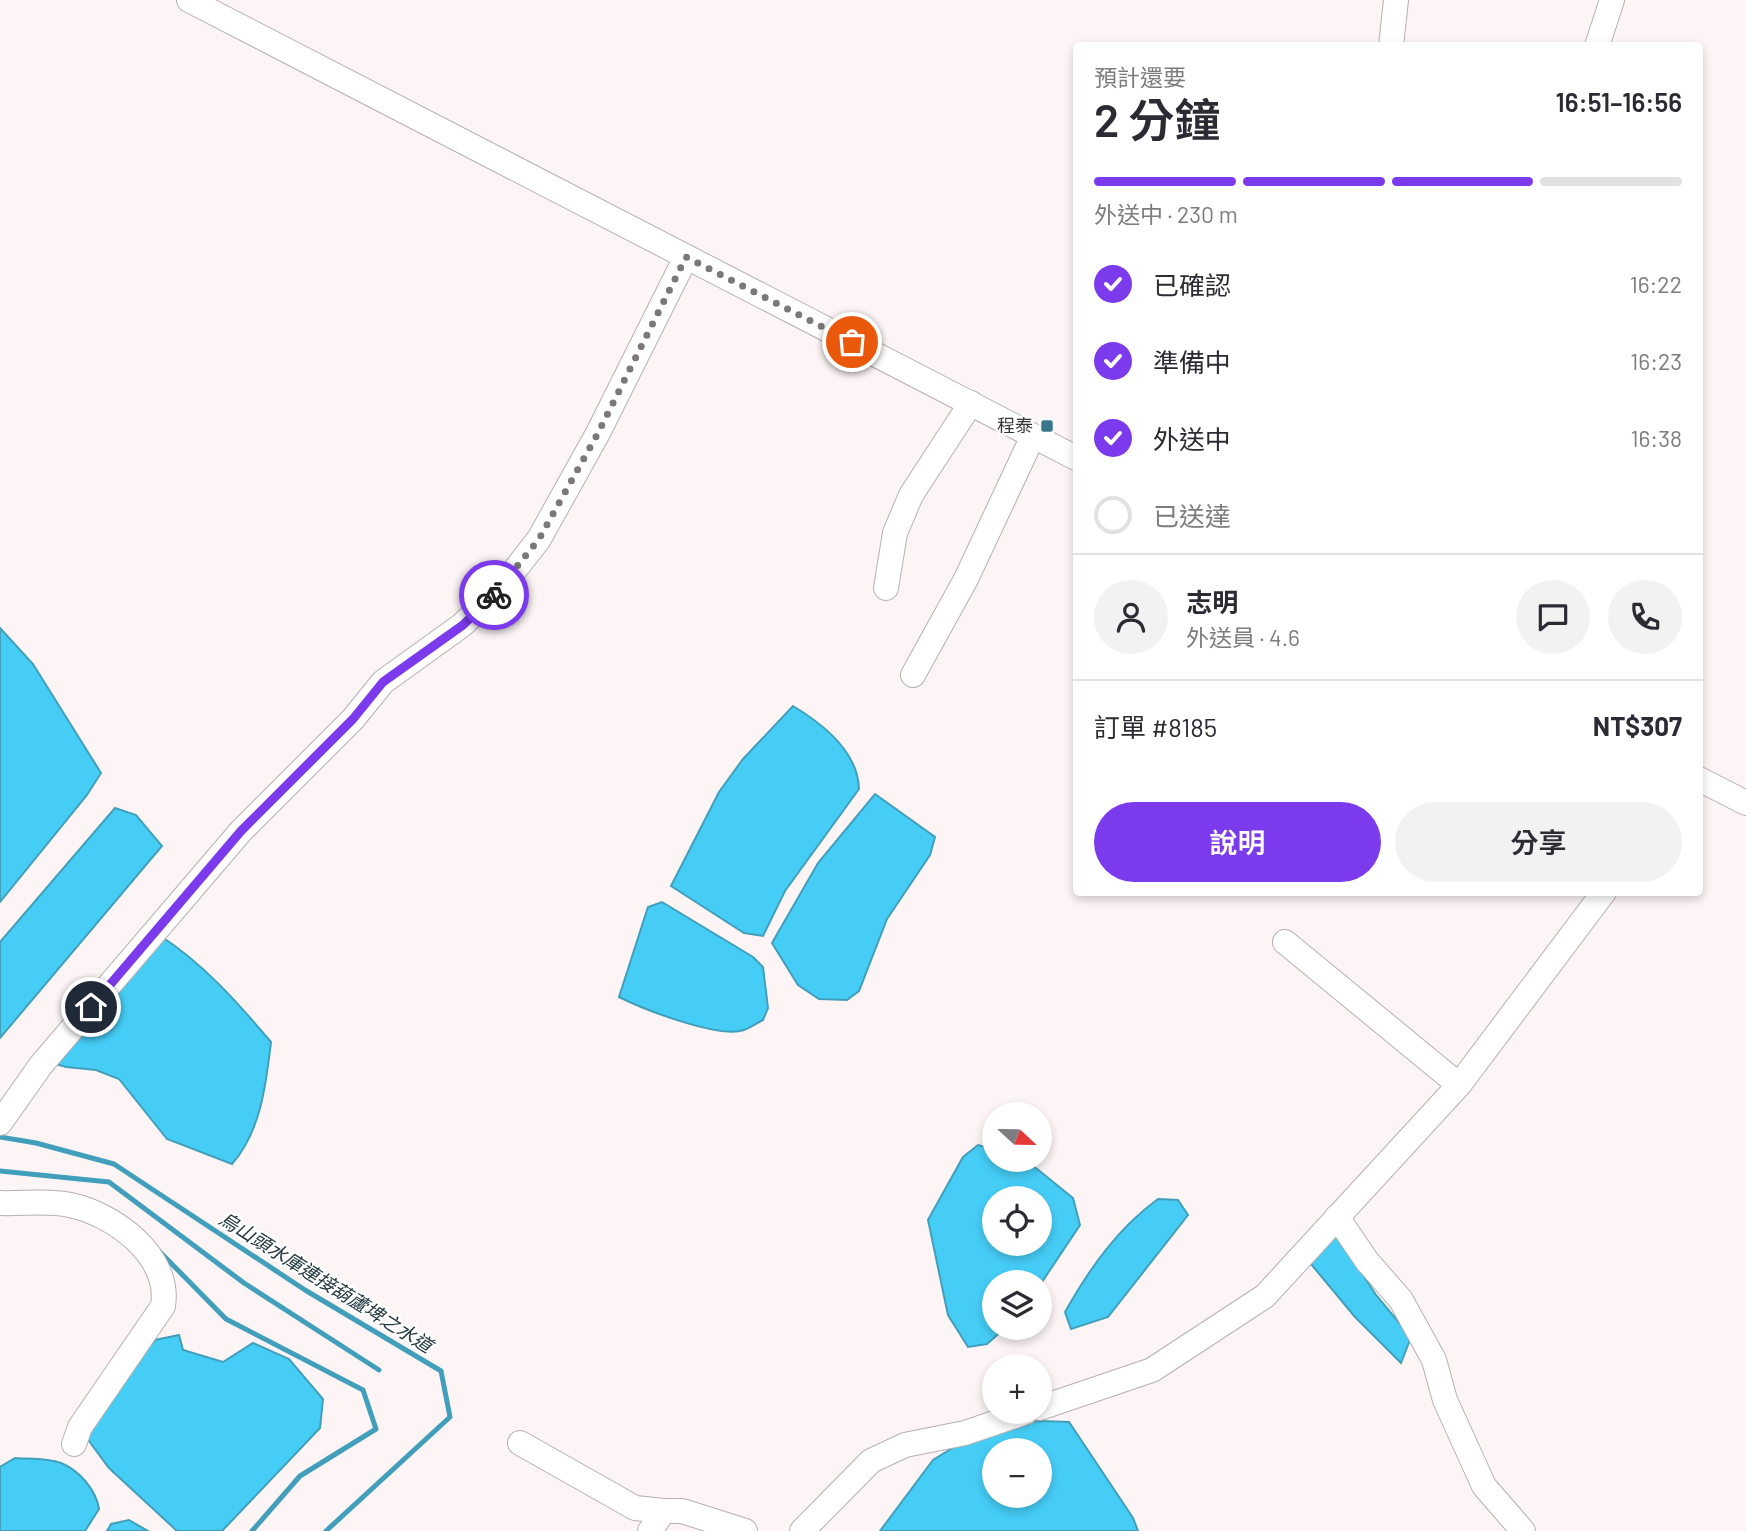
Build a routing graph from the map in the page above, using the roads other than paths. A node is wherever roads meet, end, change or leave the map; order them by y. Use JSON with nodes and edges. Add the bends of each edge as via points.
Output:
{"nodes":[{"id":1,"x":189,"y":0,"type":"edge"},
{"id":2,"x":1396,"y":0,"type":"edge"},
{"id":3,"x":1612,"y":0,"type":"edge"},
{"id":4,"x":1391,"y":42,"type":"edge"},
{"id":5,"x":1598,"y":42,"type":"edge"},
{"id":6,"x":686,"y":257,"type":"junction"},
{"id":7,"x":971,"y":403,"type":"junction"},
{"id":8,"x":1033,"y":436,"type":"junction"},
{"id":9,"x":1073,"y":456,"type":"edge"},
{"id":10,"x":886,"y":588,"type":"dead end"},
{"id":11,"x":913,"y":675,"type":"dead end"},
{"id":12,"x":1703,"y":781,"type":"edge"},
{"id":13,"x":1746,"y":803,"type":"edge"},
{"id":14,"x":1601,"y":896,"type":"edge"},
{"id":15,"x":1284,"y":943,"type":"dead end"},
{"id":16,"x":1459,"y":1085,"type":"junction"},
{"id":17,"x":0,"y":1123,"type":"edge"},
{"id":18,"x":0,"y":1203,"type":"edge"},
{"id":19,"x":1337,"y":1217,"type":"junction"},
{"id":20,"x":1052,"y":1404,"type":"edge"},
{"id":21,"x":991,"y":1424,"type":"edge"},
{"id":22,"x":520,"y":1443,"type":"dead end"},
{"id":23,"x":74,"y":1444,"type":"dead end"},
{"id":24,"x":657,"y":1521,"type":"edge"},
{"id":25,"x":746,"y":1531,"type":"edge"},
{"id":26,"x":802,"y":1531,"type":"edge"},
{"id":27,"x":1523,"y":1531,"type":"edge"}],
"edges":[{"from":1,"to":6,"type":"street"},
{"from":2,"to":4,"type":"street"},
{"from":3,"to":5,"type":"street"},
{"from":6,"to":7,"type":"street"},
{"from":6,"to":17,"type":"street","via":[[598,433],[539,539],[516,569],[463,625],[383,682],[353,719],[241,831],[41,1065]]},
{"from":7,"to":8,"type":"street"},
{"from":7,"to":10,"type":"street","via":[[911,495],[895,533]]},
{"from":8,"to":9,"type":"street"},
{"from":8,"to":11,"type":"street","via":[[967,579]]},
{"from":12,"to":13,"type":"street"},
{"from":14,"to":16,"type":"street"},
{"from":15,"to":16,"type":"street"},
{"from":16,"to":19,"type":"street"},
{"from":18,"to":23,"type":"street","via":[[68,1204],[106,1218],[145,1250],[164,1283],[163,1306],[80,1427]]},
{"from":19,"to":20,"type":"street","via":[[1265,1296],[1152,1370]]},
{"from":19,"to":27,"type":"street","via":[[1401,1300],[1434,1360],[1445,1400],[1484,1486]]},
{"from":21,"to":26,"type":"street","via":[[905,1445],[871,1461]]},
{"from":22,"to":24,"type":"street"},
{"from":24,"to":25,"type":"street","via":[[682,1511]]}]}
